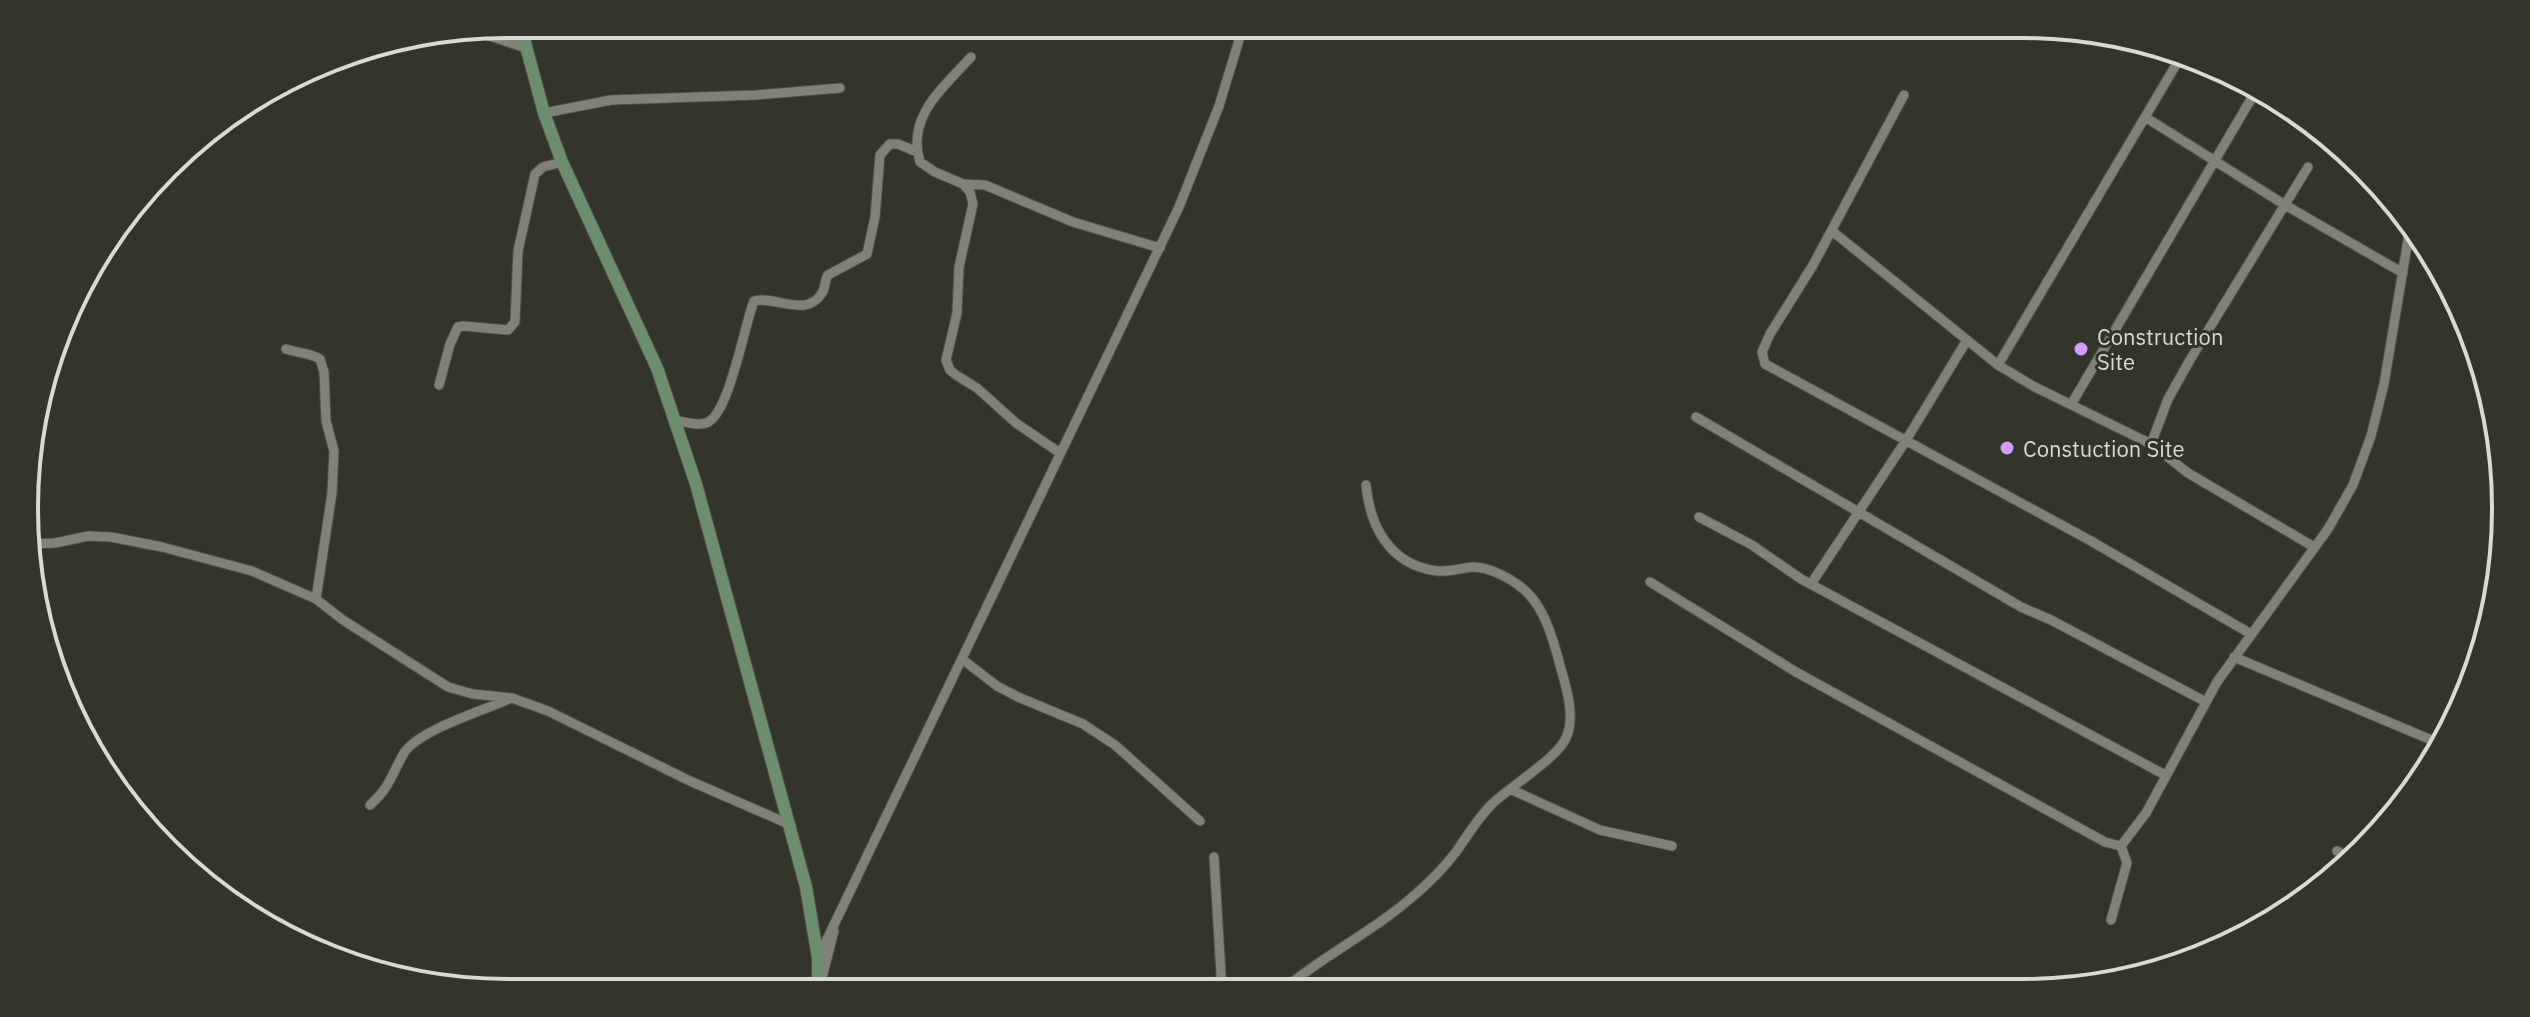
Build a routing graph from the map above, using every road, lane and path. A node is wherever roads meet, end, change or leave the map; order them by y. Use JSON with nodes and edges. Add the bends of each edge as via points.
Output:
{"nodes":[{"id":1,"x":497,"y":38,"type":"edge"},
{"id":2,"x":524,"y":38,"type":"edge"},
{"id":3,"x":1240,"y":38,"type":"edge"},
{"id":4,"x":526,"y":48,"type":"junction"},
{"id":5,"x":971,"y":57,"type":"dead end"},
{"id":6,"x":2176,"y":64,"type":"edge"},
{"id":7,"x":840,"y":88,"type":"dead end"},
{"id":8,"x":1904,"y":95,"type":"dead end"},
{"id":9,"x":2252,"y":98,"type":"edge"},
{"id":10,"x":544,"y":113,"type":"junction"},
{"id":11,"x":2145,"y":117,"type":"junction"},
{"id":12,"x":917,"y":152,"type":"junction"},
{"id":13,"x":2214,"y":161,"type":"junction"},
{"id":14,"x":562,"y":162,"type":"junction"},
{"id":15,"x":2308,"y":167,"type":"dead end"},
{"id":16,"x":963,"y":184,"type":"junction"},
{"id":17,"x":2285,"y":205,"type":"junction"},
{"id":18,"x":1832,"y":231,"type":"junction"},
{"id":19,"x":2408,"y":240,"type":"edge"},
{"id":20,"x":1160,"y":248,"type":"junction"},
{"id":21,"x":2403,"y":273,"type":"junction"},
{"id":22,"x":1967,"y":340,"type":"junction"},
{"id":23,"x":286,"y":349,"type":"dead end"},
{"id":24,"x":1998,"y":365,"type":"junction"},
{"id":25,"x":439,"y":385,"type":"dead end"},
{"id":26,"x":2072,"y":403,"type":"junction"},
{"id":27,"x":1696,"y":417,"type":"dead end"},
{"id":28,"x":675,"y":420,"type":"junction"},
{"id":29,"x":1905,"y":442,"type":"junction"},
{"id":30,"x":2151,"y":444,"type":"junction"},
{"id":31,"x":1060,"y":453,"type":"junction"},
{"id":32,"x":1366,"y":485,"type":"dead end"},
{"id":33,"x":1856,"y":512,"type":"junction"},
{"id":34,"x":1699,"y":517,"type":"dead end"},
{"id":35,"x":39,"y":544,"type":"edge"},
{"id":36,"x":2314,"y":547,"type":"junction"},
{"id":37,"x":1650,"y":582,"type":"dead end"},
{"id":38,"x":1811,"y":584,"type":"junction"},
{"id":39,"x":316,"y":599,"type":"junction"},
{"id":40,"x":2251,"y":634,"type":"junction"},
{"id":41,"x":2234,"y":657,"type":"junction"},
{"id":42,"x":962,"y":659,"type":"junction"},
{"id":43,"x":512,"y":698,"type":"junction"},
{"id":44,"x":2206,"y":702,"type":"junction"},
{"id":45,"x":2431,"y":740,"type":"edge"},
{"id":46,"x":2165,"y":775,"type":"junction"},
{"id":47,"x":1510,"y":789,"type":"junction"},
{"id":48,"x":370,"y":805,"type":"dead end"},
{"id":49,"x":1200,"y":821,"type":"dead end"},
{"id":50,"x":791,"y":825,"type":"junction"},
{"id":51,"x":1672,"y":846,"type":"dead end"},
{"id":52,"x":2121,"y":846,"type":"junction"},
{"id":53,"x":2337,"y":851,"type":"dead end"},
{"id":54,"x":2341,"y":853,"type":"edge"},
{"id":55,"x":1214,"y":857,"type":"dead end"},
{"id":56,"x":2111,"y":920,"type":"dead end"},
{"id":57,"x":835,"y":923,"type":"junction"},
{"id":58,"x":818,"y":958,"type":"junction"},
{"id":59,"x":818,"y":979,"type":"edge"},
{"id":60,"x":822,"y":979,"type":"edge"},
{"id":61,"x":1221,"y":979,"type":"edge"},
{"id":62,"x":1295,"y":979,"type":"edge"}],
"edges":[{"from":1,"to":4,"type":"street"},
{"from":2,"to":4,"type":"street"},
{"from":3,"to":20,"type":"street","via":[[1210,132]]},
{"from":4,"to":10,"type":"street"},
{"from":5,"to":12,"type":"street","via":[[919,119]]},
{"from":6,"to":11,"type":"street"},
{"from":7,"to":10,"type":"street","via":[[611,100]]},
{"from":8,"to":18,"type":"street"},
{"from":9,"to":13,"type":"street"},
{"from":10,"to":14,"type":"street"},
{"from":11,"to":13,"type":"street"},
{"from":11,"to":24,"type":"street"},
{"from":12,"to":16,"type":"street","via":[[927,167]]},
{"from":12,"to":28,"type":"street","via":[[890,144],[880,155],[867,254],[828,275],[821,295],[811,304],[754,301],[719,414],[701,425]]},
{"from":13,"to":17,"type":"street"},
{"from":13,"to":26,"type":"street"},
{"from":14,"to":25,"type":"street","via":[[535,174],[518,251],[515,322],[508,330],[458,327]]},
{"from":14,"to":28,"type":"street","via":[[657,368]]},
{"from":15,"to":17,"type":"street"},
{"from":16,"to":20,"type":"street","via":[[985,185],[1073,222]]},
{"from":16,"to":31,"type":"street","via":[[973,204],[946,360],[956,375]]},
{"from":17,"to":21,"type":"street"},
{"from":17,"to":30,"type":"street","via":[[2182,373]]},
{"from":18,"to":22,"type":"street"},
{"from":18,"to":29,"type":"street","via":[[1770,334],[1762,352],[1765,364]]},
{"from":19,"to":21,"type":"street"},
{"from":20,"to":31,"type":"street"},
{"from":21,"to":36,"type":"street","via":[[2371,436],[2347,497]]},
{"from":22,"to":24,"type":"street"},
{"from":22,"to":29,"type":"street"},
{"from":23,"to":39,"type":"street","via":[[320,359],[334,451]]},
{"from":24,"to":26,"type":"street"},
{"from":26,"to":30,"type":"street"},
{"from":27,"to":33,"type":"street"},
{"from":28,"to":50,"type":"street"},
{"from":29,"to":33,"type":"street"},
{"from":29,"to":40,"type":"street"},
{"from":30,"to":36,"type":"street","via":[[2188,473]]},
{"from":31,"to":42,"type":"street"},
{"from":32,"to":47,"type":"street","via":[[1375,528],[1397,553],[1436,571],[1476,567],[1504,576],[1538,606],[1566,686],[1569,727],[1559,748]]},
{"from":33,"to":38,"type":"street"},
{"from":33,"to":44,"type":"street","via":[[2021,607]]},
{"from":34,"to":38,"type":"street"},
{"from":35,"to":39,"type":"street","via":[[88,536],[162,547],[252,571]]},
{"from":36,"to":40,"type":"street"},
{"from":37,"to":52,"type":"street","via":[[1796,672],[2105,842]]},
{"from":38,"to":46,"type":"street"},
{"from":39,"to":43,"type":"street","via":[[448,687]]},
{"from":40,"to":41,"type":"street"},
{"from":41,"to":44,"type":"street"},
{"from":41,"to":45,"type":"street"},
{"from":42,"to":49,"type":"street","via":[[997,686],[1083,724],[1115,745]]},
{"from":42,"to":57,"type":"street"},
{"from":43,"to":48,"type":"street","via":[[421,738]]},
{"from":43,"to":50,"type":"street"},
{"from":44,"to":46,"type":"street"},
{"from":46,"to":52,"type":"street"},
{"from":47,"to":51,"type":"street","via":[[1600,830]]},
{"from":47,"to":62,"type":"street","via":[[1419,892],[1374,929]]},
{"from":50,"to":58,"type":"street"},
{"from":52,"to":56,"type":"street","via":[[2127,868]]},
{"from":53,"to":54,"type":"street"},
{"from":55,"to":61,"type":"street"},
{"from":57,"to":58,"type":"street"},
{"from":57,"to":60,"type":"street"},
{"from":58,"to":59,"type":"street"}]}
